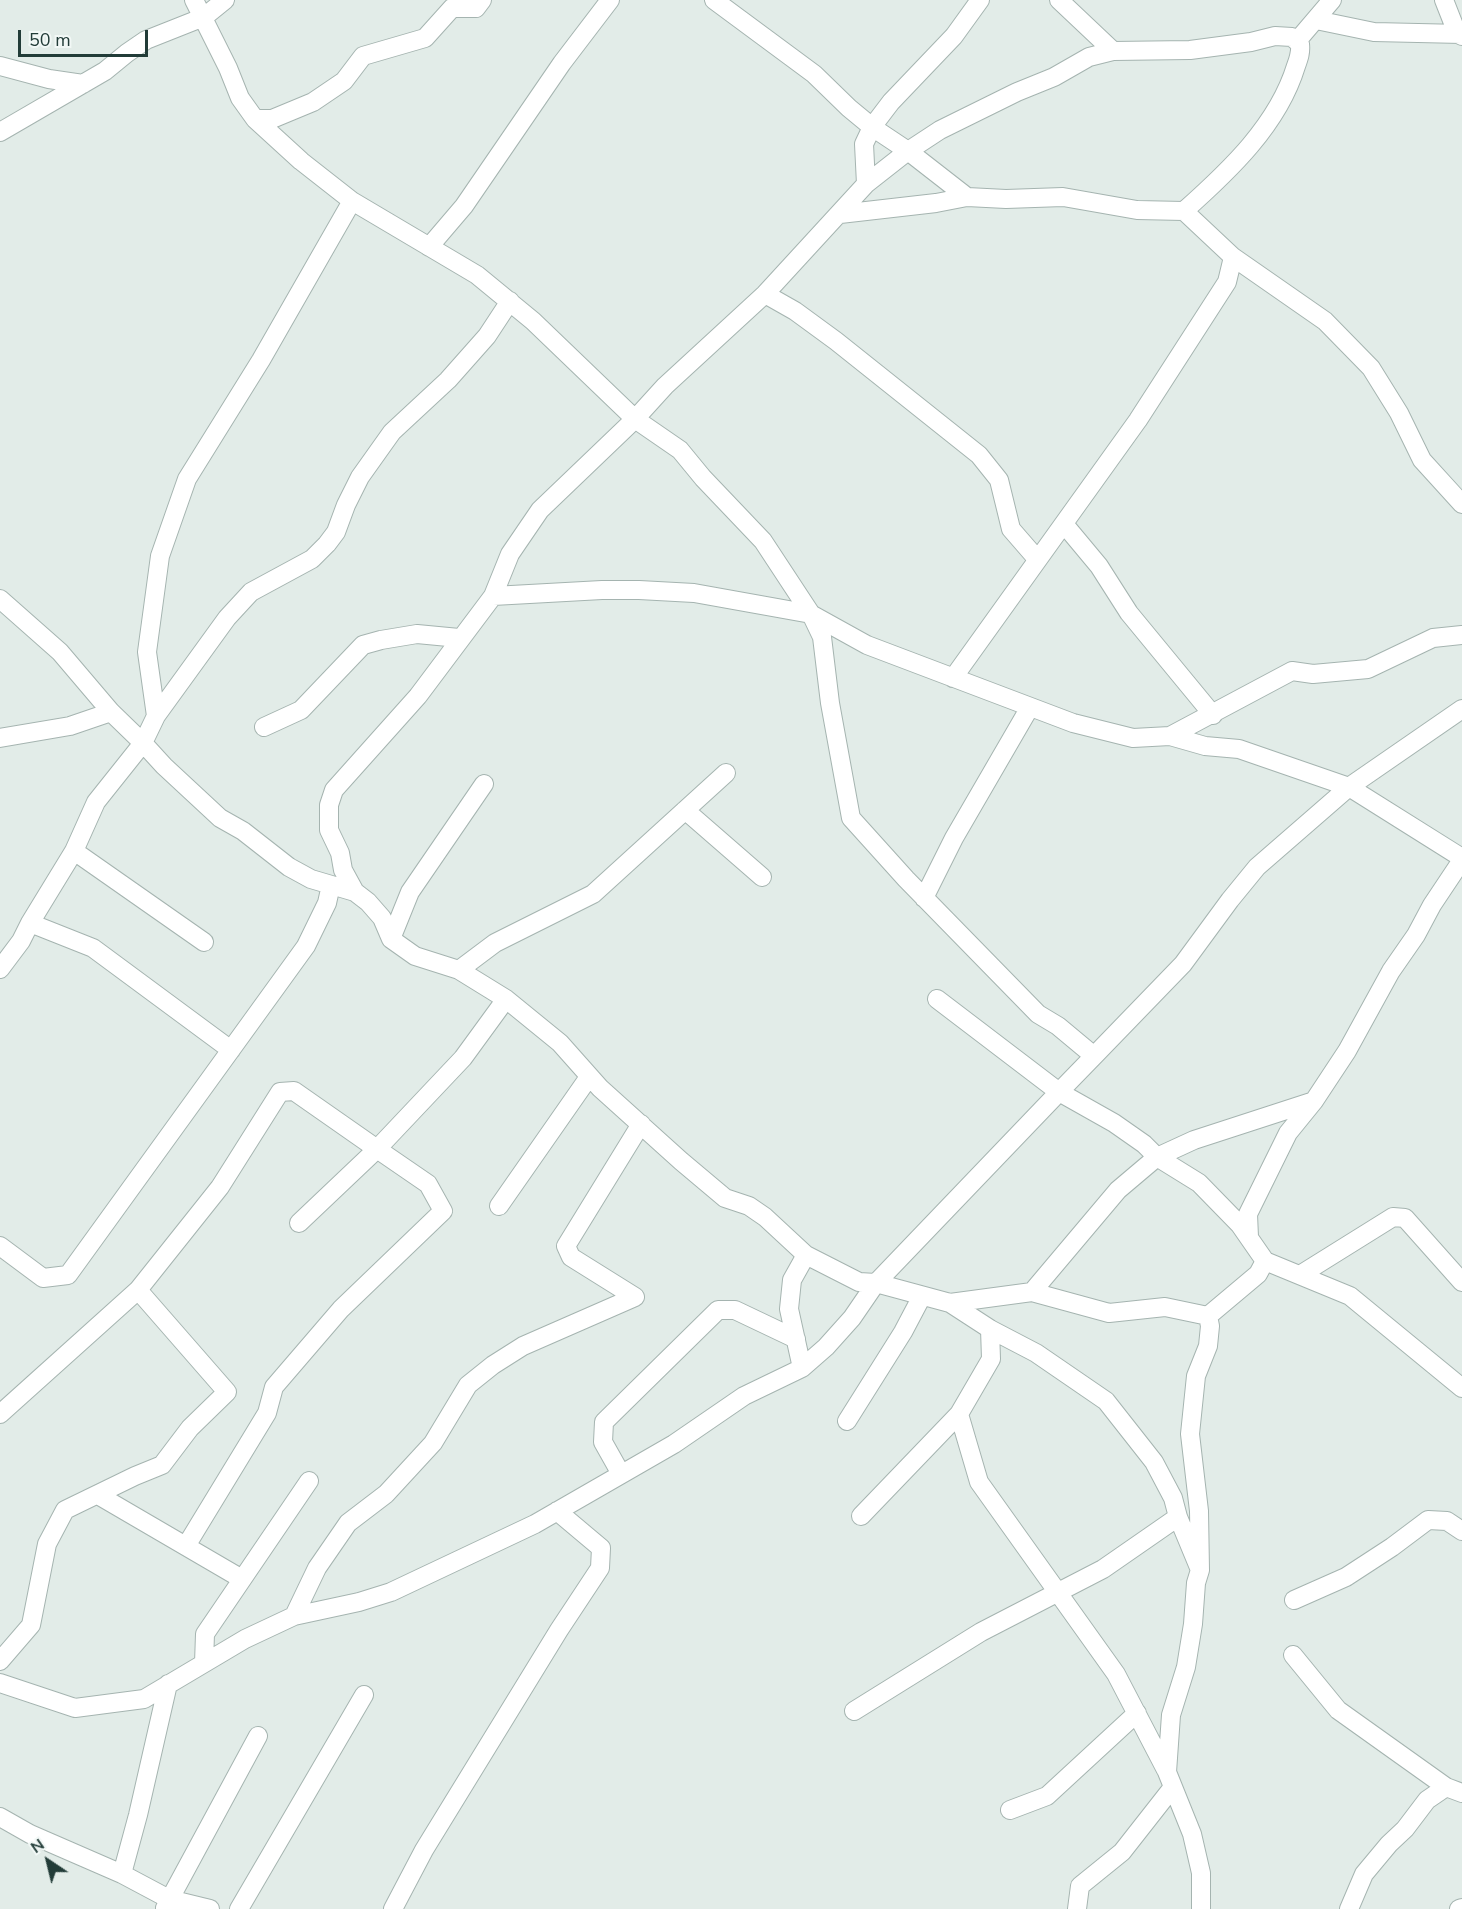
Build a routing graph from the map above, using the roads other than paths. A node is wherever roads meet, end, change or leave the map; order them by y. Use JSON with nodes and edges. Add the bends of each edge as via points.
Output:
{"nodes":[{"id":1,"x":194,"y":0,"type":"edge"},
{"id":2,"x":225,"y":0,"type":"edge"},
{"id":3,"x":482,"y":0,"type":"edge"},
{"id":4,"x":610,"y":0,"type":"edge"},
{"id":5,"x":714,"y":0,"type":"edge"},
{"id":6,"x":980,"y":0,"type":"edge"},
{"id":7,"x":1059,"y":0,"type":"edge"},
{"id":8,"x":1332,"y":0,"type":"edge"},
{"id":9,"x":1444,"y":0,"type":"edge"},
{"id":10,"x":447,"y":4,"type":"edge"},
{"id":11,"x":204,"y":17,"type":"junction"},
{"id":12,"x":1316,"y":20,"type":"junction"},
{"id":13,"x":1460,"y":34,"type":"edge"},
{"id":14,"x":1297,"y":40,"type":"junction"},
{"id":15,"x":1113,"y":51,"type":"junction"},
{"id":16,"x":0,"y":66,"type":"edge"},
{"id":17,"x":83,"y":84,"type":"junction"},
{"id":18,"x":255,"y":119,"type":"junction"},
{"id":19,"x":872,"y":127,"type":"junction"},
{"id":20,"x":0,"y":132,"type":"edge"},
{"id":21,"x":908,"y":151,"type":"junction"},
{"id":22,"x":866,"y":184,"type":"junction"},
{"id":23,"x":968,"y":197,"type":"junction"},
{"id":24,"x":352,"y":201,"type":"junction"},
{"id":25,"x":1185,"y":211,"type":"junction"},
{"id":26,"x":840,"y":214,"type":"junction"},
{"id":27,"x":429,"y":247,"type":"junction"},
{"id":28,"x":1233,"y":256,"type":"junction"},
{"id":29,"x":765,"y":294,"type":"junction"},
{"id":30,"x":510,"y":301,"type":"junction"},
{"id":31,"x":635,"y":419,"type":"junction"},
{"id":32,"x":1462,"y":504,"type":"edge"},
{"id":33,"x":1064,"y":524,"type":"junction"},
{"id":34,"x":1037,"y":559,"type":"junction"},
{"id":35,"x":493,"y":596,"type":"junction"},
{"id":36,"x":0,"y":599,"type":"edge"},
{"id":37,"x":812,"y":614,"type":"junction"},
{"id":38,"x":1462,"y":635,"type":"edge"},
{"id":39,"x":459,"y":638,"type":"junction"},
{"id":40,"x":953,"y":678,"type":"junction"},
{"id":41,"x":1030,"y":707,"type":"junction"},
{"id":42,"x":1462,"y":709,"type":"edge"},
{"id":43,"x":111,"y":712,"type":"junction"},
{"id":44,"x":1212,"y":715,"type":"junction"},
{"id":45,"x":156,"y":716,"type":"junction"},
{"id":46,"x":264,"y":727,"type":"dead end"},
{"id":47,"x":1170,"y":736,"type":"junction"},
{"id":48,"x":0,"y":738,"type":"edge"},
{"id":49,"x":143,"y":743,"type":"junction"},
{"id":50,"x":726,"y":773,"type":"dead end"},
{"id":51,"x":484,"y":784,"type":"dead end"},
{"id":52,"x":1349,"y":787,"type":"junction"},
{"id":53,"x":685,"y":810,"type":"junction"},
{"id":54,"x":74,"y":851,"type":"junction"},
{"id":55,"x":1462,"y":859,"type":"edge"},
{"id":56,"x":762,"y":877,"type":"dead end"},
{"id":57,"x":331,"y":885,"type":"junction"},
{"id":58,"x":356,"y":892,"type":"junction"},
{"id":59,"x":924,"y":897,"type":"junction"},
{"id":60,"x":30,"y":923,"type":"junction"},
{"id":61,"x":391,"y":939,"type":"junction"},
{"id":62,"x":204,"y":942,"type":"dead end"},
{"id":63,"x":0,"y":969,"type":"edge"},
{"id":64,"x":459,"y":970,"type":"junction"},
{"id":65,"x":506,"y":999,"type":"junction"},
{"id":66,"x":937,"y":999,"type":"dead end"},
{"id":67,"x":231,"y":1050,"type":"junction"},
{"id":68,"x":1094,"y":1056,"type":"junction"},
{"id":69,"x":589,"y":1077,"type":"junction"},
{"id":70,"x":1059,"y":1092,"type":"junction"},
{"id":71,"x":1314,"y":1101,"type":"junction"},
{"id":72,"x":641,"y":1124,"type":"junction"},
{"id":73,"x":377,"y":1149,"type":"junction"},
{"id":74,"x":1157,"y":1157,"type":"junction"},
{"id":75,"x":499,"y":1206,"type":"dead end"},
{"id":76,"x":299,"y":1223,"type":"dead end"},
{"id":77,"x":1249,"y":1236,"type":"junction"},
{"id":78,"x":0,"y":1246,"type":"edge"},
{"id":79,"x":806,"y":1255,"type":"junction"},
{"id":80,"x":1265,"y":1261,"type":"junction"},
{"id":81,"x":1300,"y":1275,"type":"junction"},
{"id":82,"x":1462,"y":1282,"type":"edge"},
{"id":83,"x":876,"y":1283,"type":"junction"},
{"id":84,"x":138,"y":1290,"type":"junction"},
{"id":85,"x":1032,"y":1292,"type":"junction"},
{"id":86,"x":921,"y":1296,"type":"junction"},
{"id":87,"x":950,"y":1303,"type":"junction"},
{"id":88,"x":1208,"y":1316,"type":"junction"},
{"id":89,"x":990,"y":1329,"type":"junction"},
{"id":90,"x":796,"y":1339,"type":"junction"},
{"id":91,"x":802,"y":1368,"type":"junction"},
{"id":92,"x":1462,"y":1388,"type":"edge"},
{"id":93,"x":0,"y":1414,"type":"edge"},
{"id":94,"x":959,"y":1414,"type":"junction"},
{"id":95,"x":847,"y":1421,"type":"dead end"},
{"id":96,"x":621,"y":1474,"type":"junction"},
{"id":97,"x":309,"y":1481,"type":"dead end"},
{"id":98,"x":98,"y":1495,"type":"junction"},
{"id":99,"x":557,"y":1511,"type":"junction"},
{"id":100,"x":861,"y":1516,"type":"dead end"},
{"id":101,"x":1179,"y":1517,"type":"junction"},
{"id":102,"x":1462,"y":1531,"type":"edge"},
{"id":103,"x":186,"y":1546,"type":"junction"},
{"id":104,"x":1200,"y":1570,"type":"junction"},
{"id":105,"x":242,"y":1579,"type":"junction"},
{"id":106,"x":1059,"y":1592,"type":"junction"},
{"id":107,"x":1294,"y":1600,"type":"dead end"},
{"id":108,"x":294,"y":1616,"type":"junction"},
{"id":109,"x":1293,"y":1655,"type":"dead end"},
{"id":110,"x":0,"y":1661,"type":"edge"},
{"id":111,"x":204,"y":1663,"type":"junction"},
{"id":112,"x":0,"y":1683,"type":"edge"},
{"id":113,"x":168,"y":1684,"type":"junction"},
{"id":114,"x":364,"y":1695,"type":"dead end"},
{"id":115,"x":855,"y":1711,"type":"dead end"},
{"id":116,"x":1137,"y":1713,"type":"junction"},
{"id":117,"x":258,"y":1736,"type":"dead end"},
{"id":118,"x":1170,"y":1779,"type":"junction"},
{"id":119,"x":1454,"y":1790,"type":"edge"},
{"id":120,"x":1010,"y":1810,"type":"dead end"},
{"id":121,"x":0,"y":1817,"type":"edge"},
{"id":122,"x":122,"y":1874,"type":"junction"},
{"id":123,"x":167,"y":1904,"type":"edge"},
{"id":124,"x":210,"y":1909,"type":"edge"},
{"id":125,"x":239,"y":1909,"type":"edge"},
{"id":126,"x":393,"y":1909,"type":"edge"},
{"id":127,"x":1077,"y":1909,"type":"edge"},
{"id":128,"x":1201,"y":1909,"type":"edge"},
{"id":129,"x":1349,"y":1909,"type":"edge"}],
"edges":[{"from":1,"to":11,"type":"street"},
{"from":2,"to":11,"type":"street"},
{"from":3,"to":10,"type":"street","via":[[476,8]]},
{"from":4,"to":27,"type":"street","via":[[464,206]]},
{"from":5,"to":19,"type":"street","via":[[814,74]]},
{"from":6,"to":19,"type":"street","via":[[954,36]]},
{"from":7,"to":15,"type":"street"},
{"from":8,"to":12,"type":"street"},
{"from":9,"to":13,"type":"street"},
{"from":10,"to":18,"type":"street","via":[[425,38],[363,56],[344,81],[313,102],[272,119]]},
{"from":11,"to":17,"type":"street","via":[[146,40]]},
{"from":11,"to":18,"type":"street","via":[[240,98]]},
{"from":12,"to":13,"type":"street","via":[[1374,32]]},
{"from":12,"to":14,"type":"street"},
{"from":14,"to":15,"type":"street","via":[[1275,36],[1190,50]]},
{"from":14,"to":25,"type":"street","via":[[1301,50],[1281,104],[1221,179]]},
{"from":15,"to":21,"type":"street","via":[[1080,61],[940,130]]},
{"from":16,"to":17,"type":"street"},
{"from":17,"to":20,"type":"street"},
{"from":18,"to":24,"type":"street"},
{"from":19,"to":21,"type":"street"},
{"from":19,"to":22,"type":"street","via":[[864,144]]},
{"from":21,"to":22,"type":"street"},
{"from":21,"to":23,"type":"street"},
{"from":22,"to":26,"type":"street"},
{"from":23,"to":25,"type":"street","via":[[1063,197],[1137,210]]},
{"from":23,"to":26,"type":"street"},
{"from":24,"to":27,"type":"street"},
{"from":24,"to":45,"type":"street","via":[[187,479],[160,556],[147,652]]},
{"from":25,"to":28,"type":"street"},
{"from":26,"to":29,"type":"street"},
{"from":27,"to":30,"type":"street","via":[[477,275]]},
{"from":28,"to":32,"type":"street","via":[[1325,321],[1371,368],[1422,460]]},
{"from":28,"to":33,"type":"street","via":[[1227,282],[1201,324]]},
{"from":29,"to":31,"type":"street","via":[[664,386]]},
{"from":29,"to":34,"type":"street","via":[[836,341],[978,455],[999,480],[1011,529]]},
{"from":30,"to":31,"type":"street"},
{"from":30,"to":45,"type":"street","via":[[464,362],[392,432],[360,477],[327,544],[312,559],[251,592],[226,618]]},
{"from":31,"to":35,"type":"street","via":[[540,510],[510,554]]},
{"from":31,"to":37,"type":"street","via":[[680,450],[763,541]]},
{"from":33,"to":34,"type":"street"},
{"from":33,"to":44,"type":"street"},
{"from":34,"to":40,"type":"street"},
{"from":35,"to":37,"type":"street","via":[[602,590],[694,593]]},
{"from":35,"to":39,"type":"street"},
{"from":36,"to":43,"type":"street","via":[[60,652]]},
{"from":37,"to":40,"type":"street","via":[[867,645]]},
{"from":37,"to":59,"type":"street","via":[[822,637],[851,818]]},
{"from":38,"to":44,"type":"street","via":[[1433,638],[1368,669],[1313,675],[1292,671]]},
{"from":39,"to":46,"type":"street","via":[[417,634],[363,645],[301,710]]},
{"from":39,"to":58,"type":"street","via":[[418,696],[334,790],[329,830],[343,870]]},
{"from":40,"to":41,"type":"street"},
{"from":41,"to":47,"type":"street","via":[[1133,738]]},
{"from":41,"to":59,"type":"street"},
{"from":42,"to":52,"type":"street"},
{"from":43,"to":48,"type":"street","via":[[70,726]]},
{"from":43,"to":49,"type":"street"},
{"from":44,"to":47,"type":"street"},
{"from":45,"to":49,"type":"street"},
{"from":47,"to":52,"type":"street","via":[[1205,746],[1239,749]]},
{"from":49,"to":54,"type":"street","via":[[96,802]]},
{"from":49,"to":57,"type":"street","via":[[220,818],[289,867]]},
{"from":50,"to":53,"type":"street"},
{"from":51,"to":61,"type":"street","via":[[410,892]]},
{"from":52,"to":55,"type":"street"},
{"from":52,"to":68,"type":"street","via":[[1257,867],[1184,964]]},
{"from":53,"to":56,"type":"street"},
{"from":53,"to":64,"type":"street","via":[[593,894],[495,943]]},
{"from":54,"to":60,"type":"street"},
{"from":54,"to":62,"type":"street"},
{"from":55,"to":71,"type":"street"},
{"from":57,"to":58,"type":"street"},
{"from":57,"to":67,"type":"street","via":[[327,903],[306,946]]},
{"from":58,"to":61,"type":"street","via":[[376,910]]},
{"from":59,"to":68,"type":"street","via":[[1038,1014]]},
{"from":60,"to":63,"type":"street"},
{"from":60,"to":67,"type":"street","via":[[93,948]]},
{"from":61,"to":64,"type":"street","via":[[415,956]]},
{"from":64,"to":65,"type":"street"},
{"from":65,"to":69,"type":"street","via":[[560,1042]]},
{"from":65,"to":73,"type":"street","via":[[463,1058]]},
{"from":66,"to":70,"type":"street"},
{"from":67,"to":78,"type":"street","via":[[68,1275],[43,1278]]},
{"from":68,"to":70,"type":"street"},
{"from":69,"to":72,"type":"street"},
{"from":69,"to":75,"type":"street"},
{"from":70,"to":74,"type":"street","via":[[1114,1123]]},
{"from":70,"to":83,"type":"street"},
{"from":71,"to":74,"type":"street","via":[[1194,1140]]},
{"from":71,"to":77,"type":"street","via":[[1288,1133],[1267,1174],[1248,1214]]},
{"from":72,"to":79,"type":"street","via":[[725,1198],[749,1206],[765,1217]]},
{"from":72,"to":108,"type":"street","via":[[566,1246],[571,1257],[635,1297],[523,1346],[468,1385],[433,1443],[386,1494],[348,1523],[317,1568]]},
{"from":73,"to":76,"type":"street"},
{"from":73,"to":84,"type":"street","via":[[294,1091],[280,1092],[220,1187]]},
{"from":73,"to":103,"type":"street","via":[[428,1184],[443,1211],[342,1309],[274,1387],[267,1413]]},
{"from":74,"to":77,"type":"street","via":[[1199,1183]]},
{"from":74,"to":85,"type":"street","via":[[1118,1190]]},
{"from":77,"to":80,"type":"street"},
{"from":79,"to":83,"type":"street","via":[[859,1282]]},
{"from":79,"to":90,"type":"street","via":[[792,1280],[789,1309]]},
{"from":80,"to":81,"type":"street"},
{"from":80,"to":88,"type":"street","via":[[1258,1274]]},
{"from":81,"to":82,"type":"street","via":[[1393,1217],[1405,1218]]},
{"from":81,"to":92,"type":"street","via":[[1350,1296]]},
{"from":83,"to":86,"type":"street"},
{"from":83,"to":91,"type":"street","via":[[852,1318]]},
{"from":84,"to":93,"type":"street"},
{"from":84,"to":98,"type":"street","via":[[227,1392],[190,1428],[162,1465]]},
{"from":85,"to":87,"type":"street"},
{"from":85,"to":88,"type":"street","via":[[1109,1313],[1165,1307]]},
{"from":86,"to":87,"type":"street"},
{"from":86,"to":95,"type":"street"},
{"from":87,"to":89,"type":"street"},
{"from":88,"to":104,"type":"street","via":[[1208,1346],[1197,1376],[1190,1434],[1199,1511]]},
{"from":89,"to":94,"type":"street","via":[[991,1359]]},
{"from":89,"to":101,"type":"street","via":[[1036,1353],[1106,1401],[1154,1462]]},
{"from":90,"to":91,"type":"street"},
{"from":90,"to":96,"type":"street","via":[[735,1310],[718,1310],[604,1422],[603,1442]]},
{"from":91,"to":96,"type":"street","via":[[744,1396],[674,1444]]},
{"from":94,"to":100,"type":"street"},
{"from":94,"to":106,"type":"street","via":[[979,1482]]},
{"from":96,"to":99,"type":"street"},
{"from":97,"to":105,"type":"street"},
{"from":98,"to":103,"type":"street"},
{"from":98,"to":110,"type":"street","via":[[64,1510],[47,1544],[31,1625]]},
{"from":99,"to":108,"type":"street","via":[[391,1592]]},
{"from":99,"to":126,"type":"street","via":[[601,1548],[600,1568],[424,1850]]},
{"from":101,"to":104,"type":"street"},
{"from":101,"to":106,"type":"street","via":[[1103,1569]]},
{"from":102,"to":107,"type":"street","via":[[1447,1521],[1428,1520],[1346,1576]]},
{"from":103,"to":105,"type":"street"},
{"from":104,"to":118,"type":"street","via":[[1186,1667],[1171,1715]]},
{"from":105,"to":111,"type":"street","via":[[205,1634]]},
{"from":106,"to":115,"type":"street","via":[[981,1632]]},
{"from":106,"to":116,"type":"street","via":[[1116,1674]]},
{"from":108,"to":111,"type":"street"},
{"from":109,"to":119,"type":"street","via":[[1338,1710]]},
{"from":111,"to":113,"type":"street"},
{"from":112,"to":113,"type":"street","via":[[75,1708],[144,1699]]},
{"from":113,"to":122,"type":"street"},
{"from":114,"to":125,"type":"street"},
{"from":116,"to":118,"type":"street"},
{"from":116,"to":120,"type":"street","via":[[1047,1796]]},
{"from":117,"to":123,"type":"street"},
{"from":118,"to":127,"type":"street","via":[[1122,1852],[1080,1886]]},
{"from":118,"to":128,"type":"street","via":[[1192,1834],[1201,1874]]},
{"from":119,"to":129,"type":"street","via":[[1427,1800],[1364,1874]]},
{"from":121,"to":122,"type":"street"},
{"from":122,"to":123,"type":"street"},
{"from":123,"to":124,"type":"street"}]}
